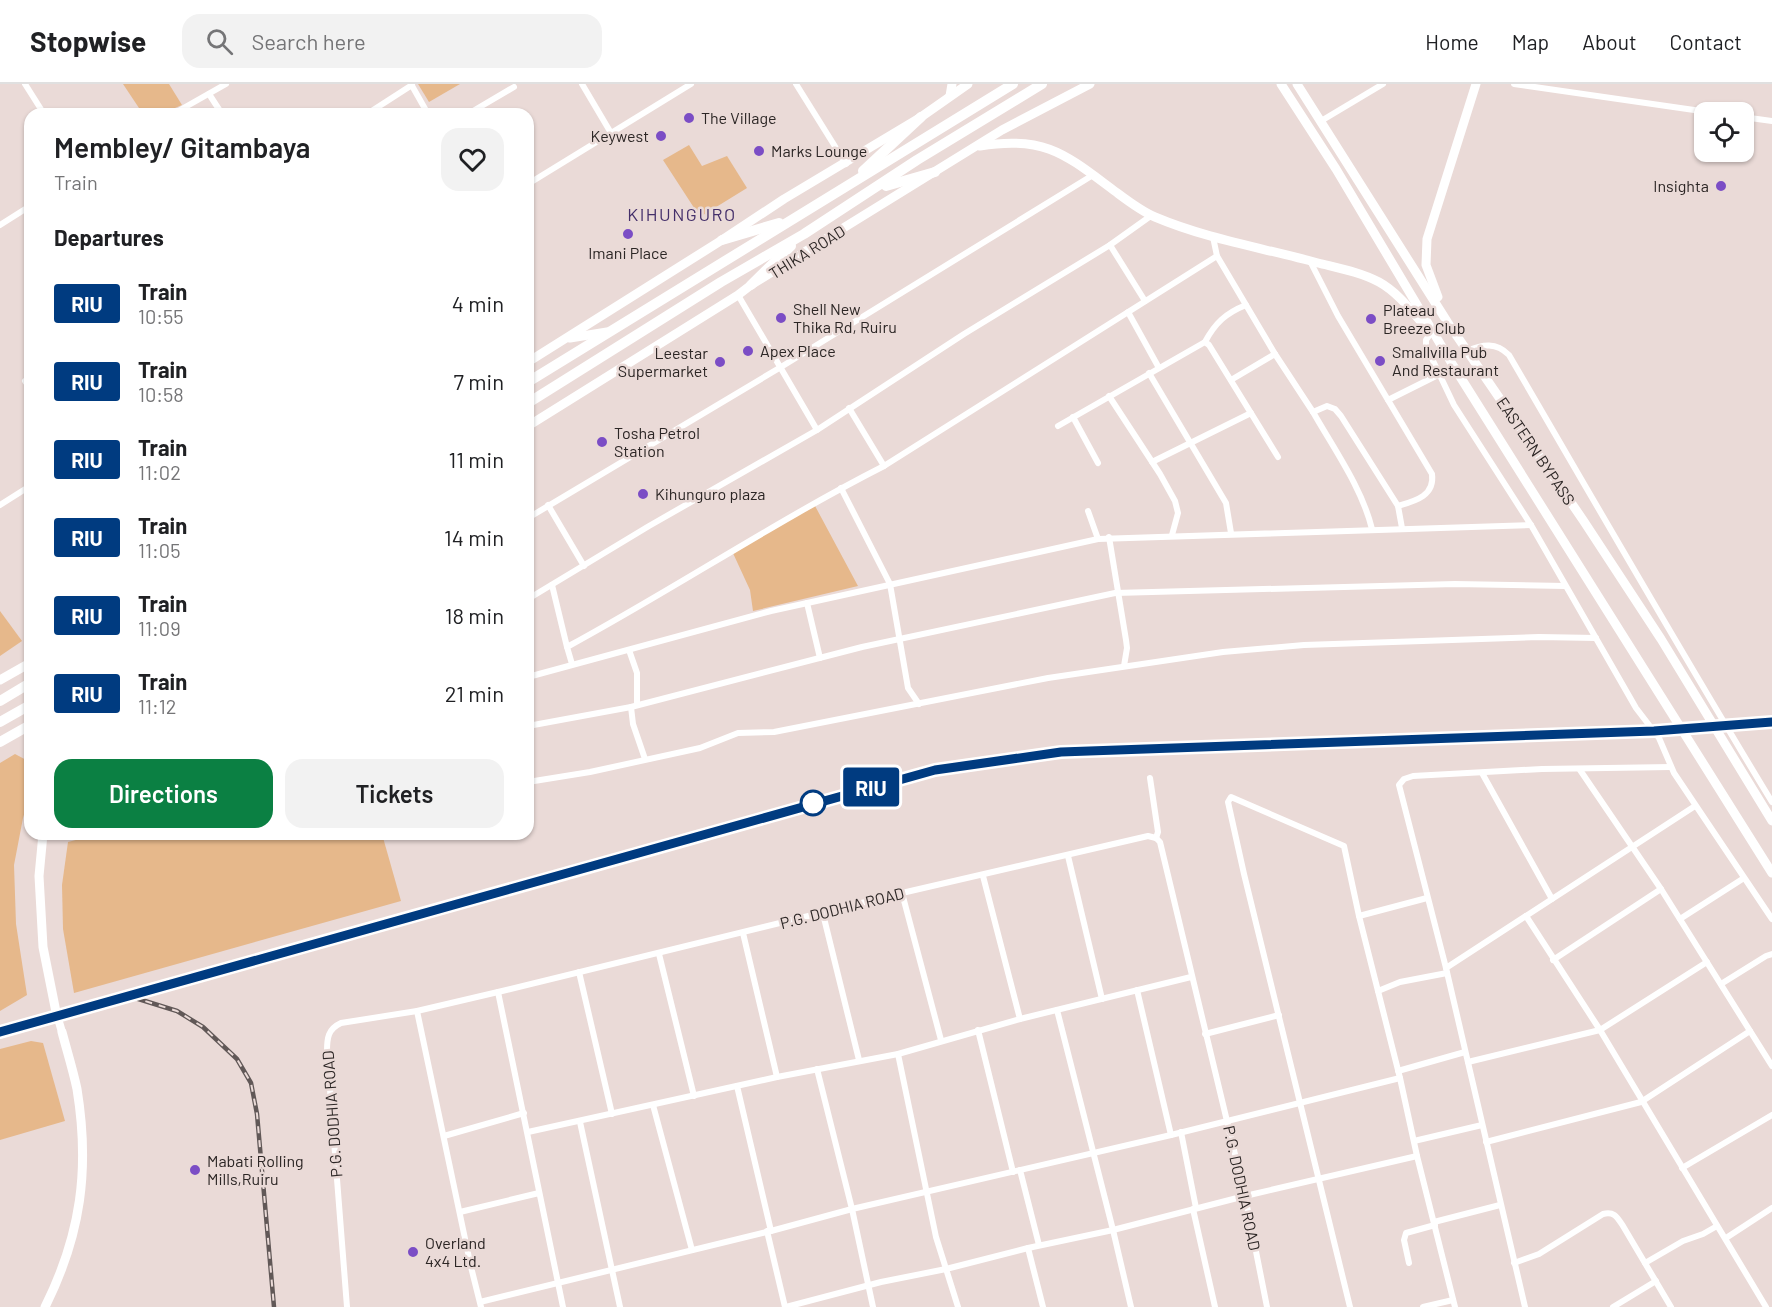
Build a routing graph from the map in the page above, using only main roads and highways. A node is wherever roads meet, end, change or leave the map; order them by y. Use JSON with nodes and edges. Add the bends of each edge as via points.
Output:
{"nodes":[{"id":1,"x":952,"y":84,"type":"edge"},
{"id":2,"x":968,"y":84,"type":"edge"},
{"id":3,"x":1014,"y":84,"type":"edge"},
{"id":4,"x":1042,"y":84,"type":"edge"},
{"id":5,"x":1090,"y":84,"type":"edge"},
{"id":6,"x":1281,"y":84,"type":"edge"},
{"id":7,"x":1297,"y":84,"type":"edge"},
{"id":8,"x":1476,"y":84,"type":"edge"},
{"id":9,"x":950,"y":96,"type":"junction"},
{"id":10,"x":921,"y":117,"type":"junction"},
{"id":11,"x":976,"y":147,"type":"junction"},
{"id":12,"x":935,"y":172,"type":"junction"},
{"id":13,"x":850,"y":184,"type":"junction"},
{"id":14,"x":876,"y":188,"type":"junction"},
{"id":15,"x":795,"y":218,"type":"junction"},
{"id":16,"x":804,"y":234,"type":"junction"},
{"id":17,"x":722,"y":240,"type":"junction"},
{"id":18,"x":752,"y":285,"type":"junction"},
{"id":19,"x":1448,"y":323,"type":"junction"},
{"id":20,"x":610,"y":331,"type":"junction"},
{"id":21,"x":565,"y":339,"type":"junction"},
{"id":22,"x":1442,"y":345,"type":"junction"},
{"id":23,"x":534,"y":358,"type":"edge"},
{"id":24,"x":534,"y":378,"type":"edge"},
{"id":25,"x":534,"y":399,"type":"edge"},
{"id":26,"x":534,"y":422,"type":"edge"},
{"id":27,"x":24,"y":666,"type":"edge"},
{"id":28,"x":0,"y":680,"type":"edge"},
{"id":29,"x":24,"y":687,"type":"edge"},
{"id":30,"x":0,"y":701,"type":"edge"},
{"id":31,"x":24,"y":708,"type":"edge"},
{"id":32,"x":0,"y":722,"type":"edge"},
{"id":33,"x":24,"y":729,"type":"edge"},
{"id":34,"x":0,"y":742,"type":"edge"},
{"id":35,"x":1772,"y":821,"type":"edge"},
{"id":36,"x":42,"y":840,"type":"edge"},
{"id":37,"x":1772,"y":873,"type":"edge"},
{"id":38,"x":57,"y":1012,"type":"joint"},
{"id":39,"x":62,"y":1032,"type":"joint"},
{"id":40,"x":45,"y":1307,"type":"edge"}],
"edges":[{"from":1,"to":9,"type":"main road"},
{"from":2,"to":9,"type":"main road"},
{"from":3,"to":13,"type":"highway"},
{"from":4,"to":14,"type":"highway","name":"THIKA ROAD"},
{"from":5,"to":11,"type":"main road","name":"THIKA ROAD"},
{"from":6,"to":22,"type":"main road","name":"EASTERN BYPASS"},
{"from":7,"to":19,"type":"main road","name":"EASTERN BYPASS"},
{"from":8,"to":19,"type":"main road","via":[[1427,239],[1426,265]]},
{"from":9,"to":10,"type":"main road"},
{"from":10,"to":13,"type":"highway"},
{"from":10,"to":17,"type":"main road"},
{"from":11,"to":12,"type":"main road","name":"THIKA ROAD"},
{"from":11,"to":22,"type":"main road","via":[[1007,142],[1060,152],[1152,215],[1214,237],[1360,274],[1393,291]]},
{"from":12,"to":14,"type":"highway"},
{"from":12,"to":18,"type":"main road","name":"THIKA ROAD"},
{"from":13,"to":15,"type":"highway"},
{"from":14,"to":16,"type":"highway","name":"THIKA ROAD"},
{"from":15,"to":17,"type":"highway"},
{"from":15,"to":20,"type":"highway"},
{"from":16,"to":18,"type":"highway"},
{"from":16,"to":25,"type":"highway","name":"THIKA ROAD"},
{"from":17,"to":21,"type":"main road"},
{"from":18,"to":26,"type":"main road","name":"THIKA ROAD"},
{"from":19,"to":35,"type":"main road","name":"EASTERN BYPASS","via":[[1654,629]]},
{"from":20,"to":21,"type":"main road"},
{"from":20,"to":24,"type":"highway"},
{"from":21,"to":23,"type":"main road"},
{"from":22,"to":37,"type":"main road","name":"EASTERN BYPASS"},
{"from":27,"to":28,"type":"main road"},
{"from":29,"to":30,"type":"highway"},
{"from":31,"to":32,"type":"highway"},
{"from":33,"to":34,"type":"highway"},
{"from":36,"to":38,"type":"main road","via":[[39,876],[43,947]]},
{"from":38,"to":39,"type":"main road"},
{"from":39,"to":40,"type":"main road","via":[[76,1087],[84,1154],[69,1251]]}]}
